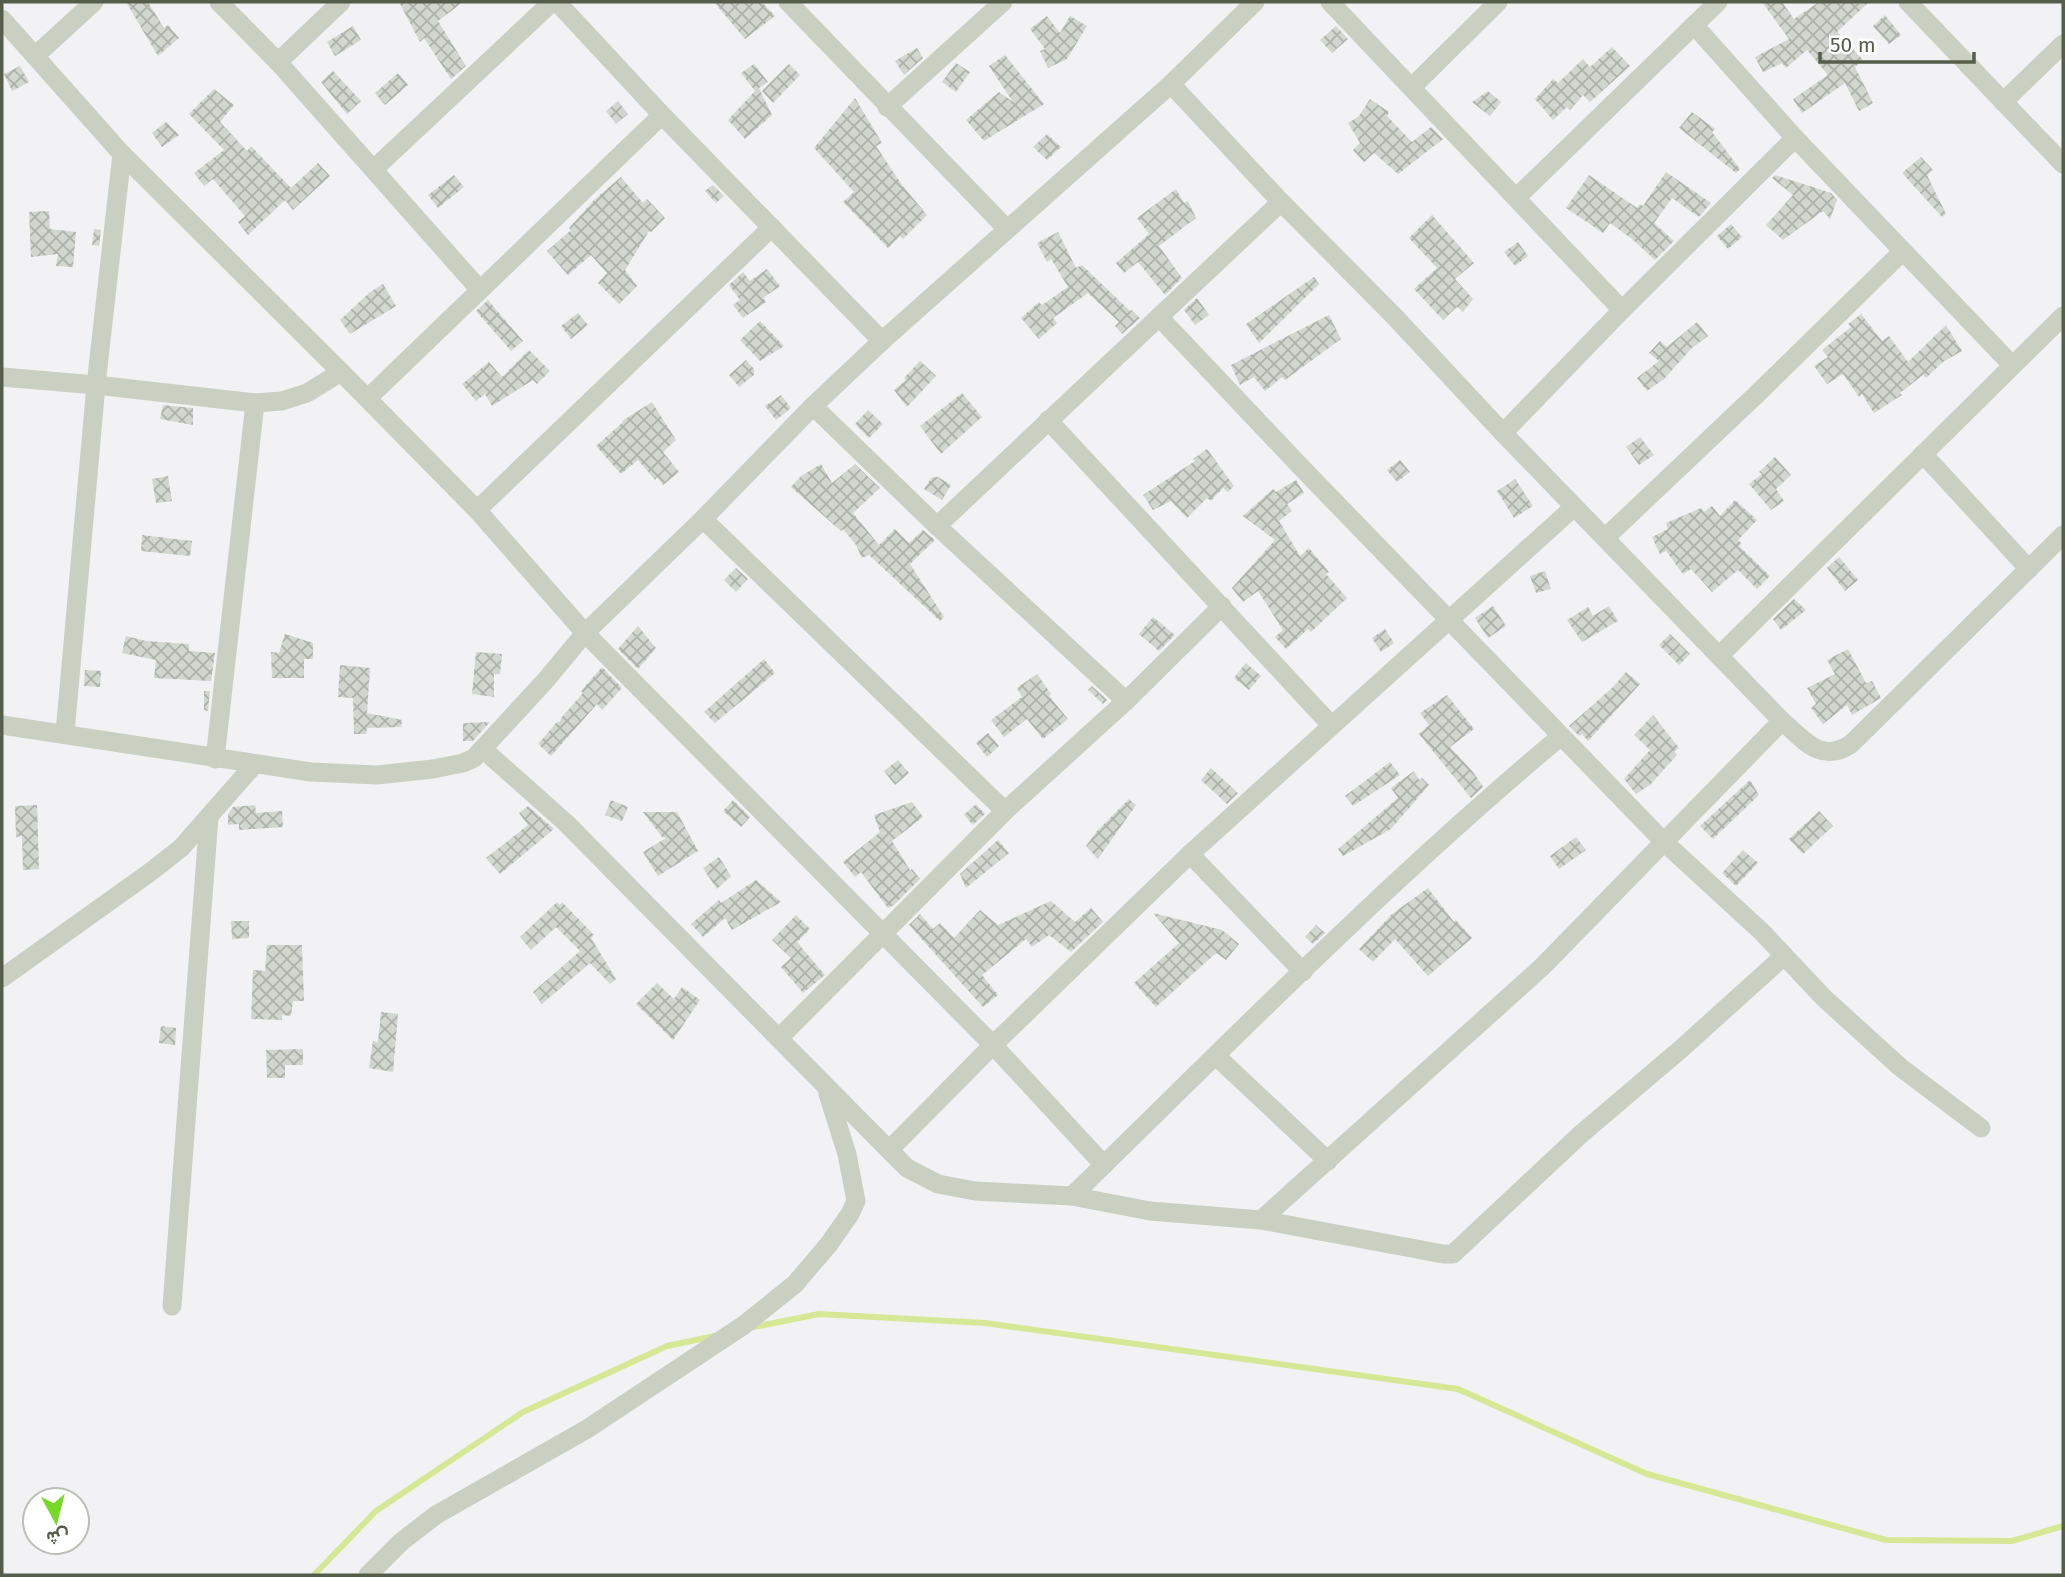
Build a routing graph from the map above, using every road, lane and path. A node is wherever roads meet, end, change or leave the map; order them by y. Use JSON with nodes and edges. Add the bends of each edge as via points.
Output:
{"nodes":[{"id":1,"x":94,"y":2,"type":"edge"},
{"id":2,"x":219,"y":2,"type":"edge"},
{"id":3,"x":341,"y":2,"type":"edge"},
{"id":4,"x":554,"y":2,"type":"edge"},
{"id":5,"x":788,"y":2,"type":"edge"},
{"id":6,"x":1003,"y":2,"type":"edge"},
{"id":7,"x":1255,"y":2,"type":"edge"},
{"id":8,"x":1331,"y":2,"type":"edge"},
{"id":9,"x":1498,"y":2,"type":"edge"},
{"id":10,"x":1718,"y":2,"type":"edge"},
{"id":11,"x":1908,"y":2,"type":"edge"},
{"id":12,"x":2,"y":19,"type":"edge"},
{"id":13,"x":1694,"y":25,"type":"junction"},
{"id":14,"x":2063,"y":44,"type":"edge"},
{"id":15,"x":35,"y":56,"type":"junction"},
{"id":16,"x":278,"y":62,"type":"junction"},
{"id":17,"x":1171,"y":84,"type":"junction"},
{"id":18,"x":1412,"y":87,"type":"junction"},
{"id":19,"x":2003,"y":102,"type":"junction"},
{"id":20,"x":887,"y":107,"type":"junction"},
{"id":21,"x":662,"y":115,"type":"junction"},
{"id":22,"x":1795,"y":138,"type":"junction"},
{"id":23,"x":122,"y":154,"type":"junction"},
{"id":24,"x":2063,"y":164,"type":"edge"},
{"id":25,"x":374,"y":169,"type":"junction"},
{"id":26,"x":1516,"y":198,"type":"junction"},
{"id":27,"x":1281,"y":202,"type":"junction"},
{"id":28,"x":772,"y":227,"type":"junction"},
{"id":29,"x":1007,"y":229,"type":"junction"},
{"id":30,"x":1903,"y":251,"type":"junction"},
{"id":31,"x":480,"y":290,"type":"junction"},
{"id":32,"x":1622,"y":310,"type":"junction"},
{"id":33,"x":2063,"y":316,"type":"edge"},
{"id":34,"x":1159,"y":317,"type":"junction"},
{"id":35,"x":883,"y":341,"type":"junction"},
{"id":36,"x":2012,"y":365,"type":"junction"},
{"id":37,"x":341,"y":372,"type":"junction"},
{"id":38,"x":2,"y":377,"type":"edge"},
{"id":39,"x":96,"y":384,"type":"junction"},
{"id":40,"x":368,"y":398,"type":"junction"},
{"id":41,"x":255,"y":402,"type":"junction"},
{"id":42,"x":813,"y":406,"type":"junction"},
{"id":43,"x":1048,"y":420,"type":"junction"},
{"id":44,"x":1503,"y":433,"type":"junction"},
{"id":45,"x":1923,"y":454,"type":"junction"},
{"id":46,"x":1574,"y":506,"type":"junction"},
{"id":47,"x":477,"y":510,"type":"junction"},
{"id":48,"x":703,"y":519,"type":"junction"},
{"id":49,"x":937,"y":526,"type":"junction"},
{"id":50,"x":2063,"y":536,"type":"edge"},
{"id":51,"x":1605,"y":538,"type":"junction"},
{"id":52,"x":2029,"y":569,"type":"junction"},
{"id":53,"x":1222,"y":606,"type":"junction"},
{"id":54,"x":1449,"y":620,"type":"junction"},
{"id":55,"x":585,"y":633,"type":"junction"},
{"id":56,"x":1719,"y":656,"type":"junction"},
{"id":57,"x":1126,"y":701,"type":"junction"},
{"id":58,"x":1782,"y":721,"type":"junction"},
{"id":59,"x":2,"y":725,"type":"edge"},
{"id":60,"x":1331,"y":725,"type":"junction"},
{"id":61,"x":65,"y":733,"type":"junction"},
{"id":62,"x":1560,"y":737,"type":"junction"},
{"id":63,"x":484,"y":750,"type":"junction"},
{"id":64,"x":215,"y":759,"type":"junction"},
{"id":65,"x":254,"y":765,"type":"junction"},
{"id":66,"x":1005,"y":811,"type":"junction"},
{"id":67,"x":209,"y":817,"type":"junction"},
{"id":68,"x":1664,"y":842,"type":"junction"},
{"id":69,"x":1190,"y":854,"type":"junction"},
{"id":70,"x":883,"y":934,"type":"junction"},
{"id":71,"x":1784,"y":956,"type":"junction"},
{"id":72,"x":1303,"y":972,"type":"junction"},
{"id":73,"x":2,"y":978,"type":"edge"},
{"id":74,"x":779,"y":1038,"type":"junction"},
{"id":75,"x":993,"y":1045,"type":"junction"},
{"id":76,"x":1216,"y":1056,"type":"junction"},
{"id":77,"x":827,"y":1090,"type":"junction"},
{"id":78,"x":1981,"y":1128,"type":"dead end"},
{"id":79,"x":889,"y":1150,"type":"junction"},
{"id":80,"x":1328,"y":1161,"type":"junction"},
{"id":81,"x":1104,"y":1165,"type":"junction"},
{"id":82,"x":1072,"y":1196,"type":"junction"},
{"id":83,"x":1261,"y":1220,"type":"junction"},
{"id":84,"x":172,"y":1306,"type":"dead end"},
{"id":85,"x":368,"y":1575,"type":"edge"}],
"edges":[{"from":1,"to":15,"type":"street"},
{"from":2,"to":16,"type":"street"},
{"from":3,"to":16,"type":"street"},
{"from":4,"to":21,"type":"street"},
{"from":4,"to":25,"type":"street"},
{"from":5,"to":20,"type":"street"},
{"from":6,"to":20,"type":"street"},
{"from":7,"to":17,"type":"street"},
{"from":8,"to":18,"type":"street"},
{"from":9,"to":18,"type":"street"},
{"from":10,"to":13,"type":"street"},
{"from":11,"to":19,"type":"street"},
{"from":12,"to":15,"type":"street"},
{"from":13,"to":22,"type":"street"},
{"from":13,"to":26,"type":"street"},
{"from":14,"to":19,"type":"street"},
{"from":15,"to":23,"type":"street"},
{"from":16,"to":25,"type":"street"},
{"from":17,"to":27,"type":"street"},
{"from":17,"to":29,"type":"street"},
{"from":18,"to":26,"type":"street"},
{"from":19,"to":24,"type":"street"},
{"from":20,"to":29,"type":"street"},
{"from":21,"to":28,"type":"street"},
{"from":21,"to":31,"type":"street"},
{"from":22,"to":30,"type":"street"},
{"from":22,"to":32,"type":"street"},
{"from":23,"to":37,"type":"street"},
{"from":23,"to":39,"type":"street"},
{"from":25,"to":31,"type":"street"},
{"from":26,"to":32,"type":"street"},
{"from":27,"to":34,"type":"street"},
{"from":27,"to":44,"type":"street"},
{"from":28,"to":35,"type":"street"},
{"from":28,"to":47,"type":"street"},
{"from":29,"to":35,"type":"street"},
{"from":30,"to":36,"type":"street"},
{"from":30,"to":51,"type":"street"},
{"from":31,"to":40,"type":"street"},
{"from":32,"to":44,"type":"street"},
{"from":33,"to":36,"type":"street"},
{"from":34,"to":43,"type":"street"},
{"from":34,"to":54,"type":"street"},
{"from":35,"to":42,"type":"street"},
{"from":36,"to":45,"type":"street"},
{"from":37,"to":40,"type":"street"},
{"from":37,"to":41,"type":"street","via":[[307,393],[282,401]]},
{"from":38,"to":39,"type":"street"},
{"from":39,"to":41,"type":"street"},
{"from":39,"to":61,"type":"street"},
{"from":40,"to":47,"type":"street"},
{"from":41,"to":64,"type":"street"},
{"from":42,"to":48,"type":"street"},
{"from":42,"to":49,"type":"street"},
{"from":43,"to":49,"type":"street"},
{"from":43,"to":53,"type":"street"},
{"from":44,"to":46,"type":"street"},
{"from":45,"to":52,"type":"street"},
{"from":45,"to":56,"type":"street"},
{"from":46,"to":51,"type":"street"},
{"from":46,"to":54,"type":"street"},
{"from":47,"to":55,"type":"street"},
{"from":48,"to":55,"type":"street"},
{"from":48,"to":66,"type":"street"},
{"from":49,"to":57,"type":"street"},
{"from":50,"to":52,"type":"street"},
{"from":51,"to":56,"type":"street"},
{"from":52,"to":58,"type":"street","via":[[1840,751],[1814,748]]},
{"from":53,"to":57,"type":"street"},
{"from":53,"to":60,"type":"street"},
{"from":54,"to":60,"type":"street"},
{"from":54,"to":62,"type":"street"},
{"from":55,"to":63,"type":"street"},
{"from":55,"to":70,"type":"street"},
{"from":56,"to":58,"type":"street"},
{"from":57,"to":66,"type":"street"},
{"from":58,"to":68,"type":"street"},
{"from":59,"to":61,"type":"street"},
{"from":60,"to":69,"type":"street"},
{"from":61,"to":64,"type":"street"},
{"from":62,"to":68,"type":"street"},
{"from":62,"to":72,"type":"street","via":[[1359,915]]},
{"from":63,"to":65,"type":"street","via":[[463,763],[377,775]]},
{"from":63,"to":74,"type":"street","via":[[566,824]]},
{"from":64,"to":65,"type":"street"},
{"from":65,"to":67,"type":"street"},
{"from":66,"to":70,"type":"street"},
{"from":67,"to":73,"type":"street","via":[[181,848],[149,873]]},
{"from":67,"to":84,"type":"street"},
{"from":68,"to":71,"type":"street"},
{"from":68,"to":80,"type":"street","via":[[1542,967]]},
{"from":69,"to":72,"type":"street"},
{"from":69,"to":75,"type":"street"},
{"from":70,"to":74,"type":"street"},
{"from":70,"to":75,"type":"street"},
{"from":71,"to":78,"type":"street","via":[[1900,1067]]},
{"from":71,"to":83,"type":"street","via":[[1581,1134],[1453,1254]]},
{"from":72,"to":76,"type":"street"},
{"from":74,"to":77,"type":"street"},
{"from":75,"to":79,"type":"street"},
{"from":75,"to":81,"type":"street"},
{"from":76,"to":80,"type":"street"},
{"from":76,"to":81,"type":"street"},
{"from":77,"to":79,"type":"street"},
{"from":77,"to":85,"type":"street","via":[[856,1201],[829,1244],[795,1284],[744,1325],[587,1429],[436,1515]]},
{"from":79,"to":82,"type":"street","via":[[907,1168],[937,1184],[975,1191]]},
{"from":80,"to":83,"type":"street"},
{"from":81,"to":82,"type":"street"},
{"from":82,"to":83,"type":"street","via":[[1150,1210]]}]}
